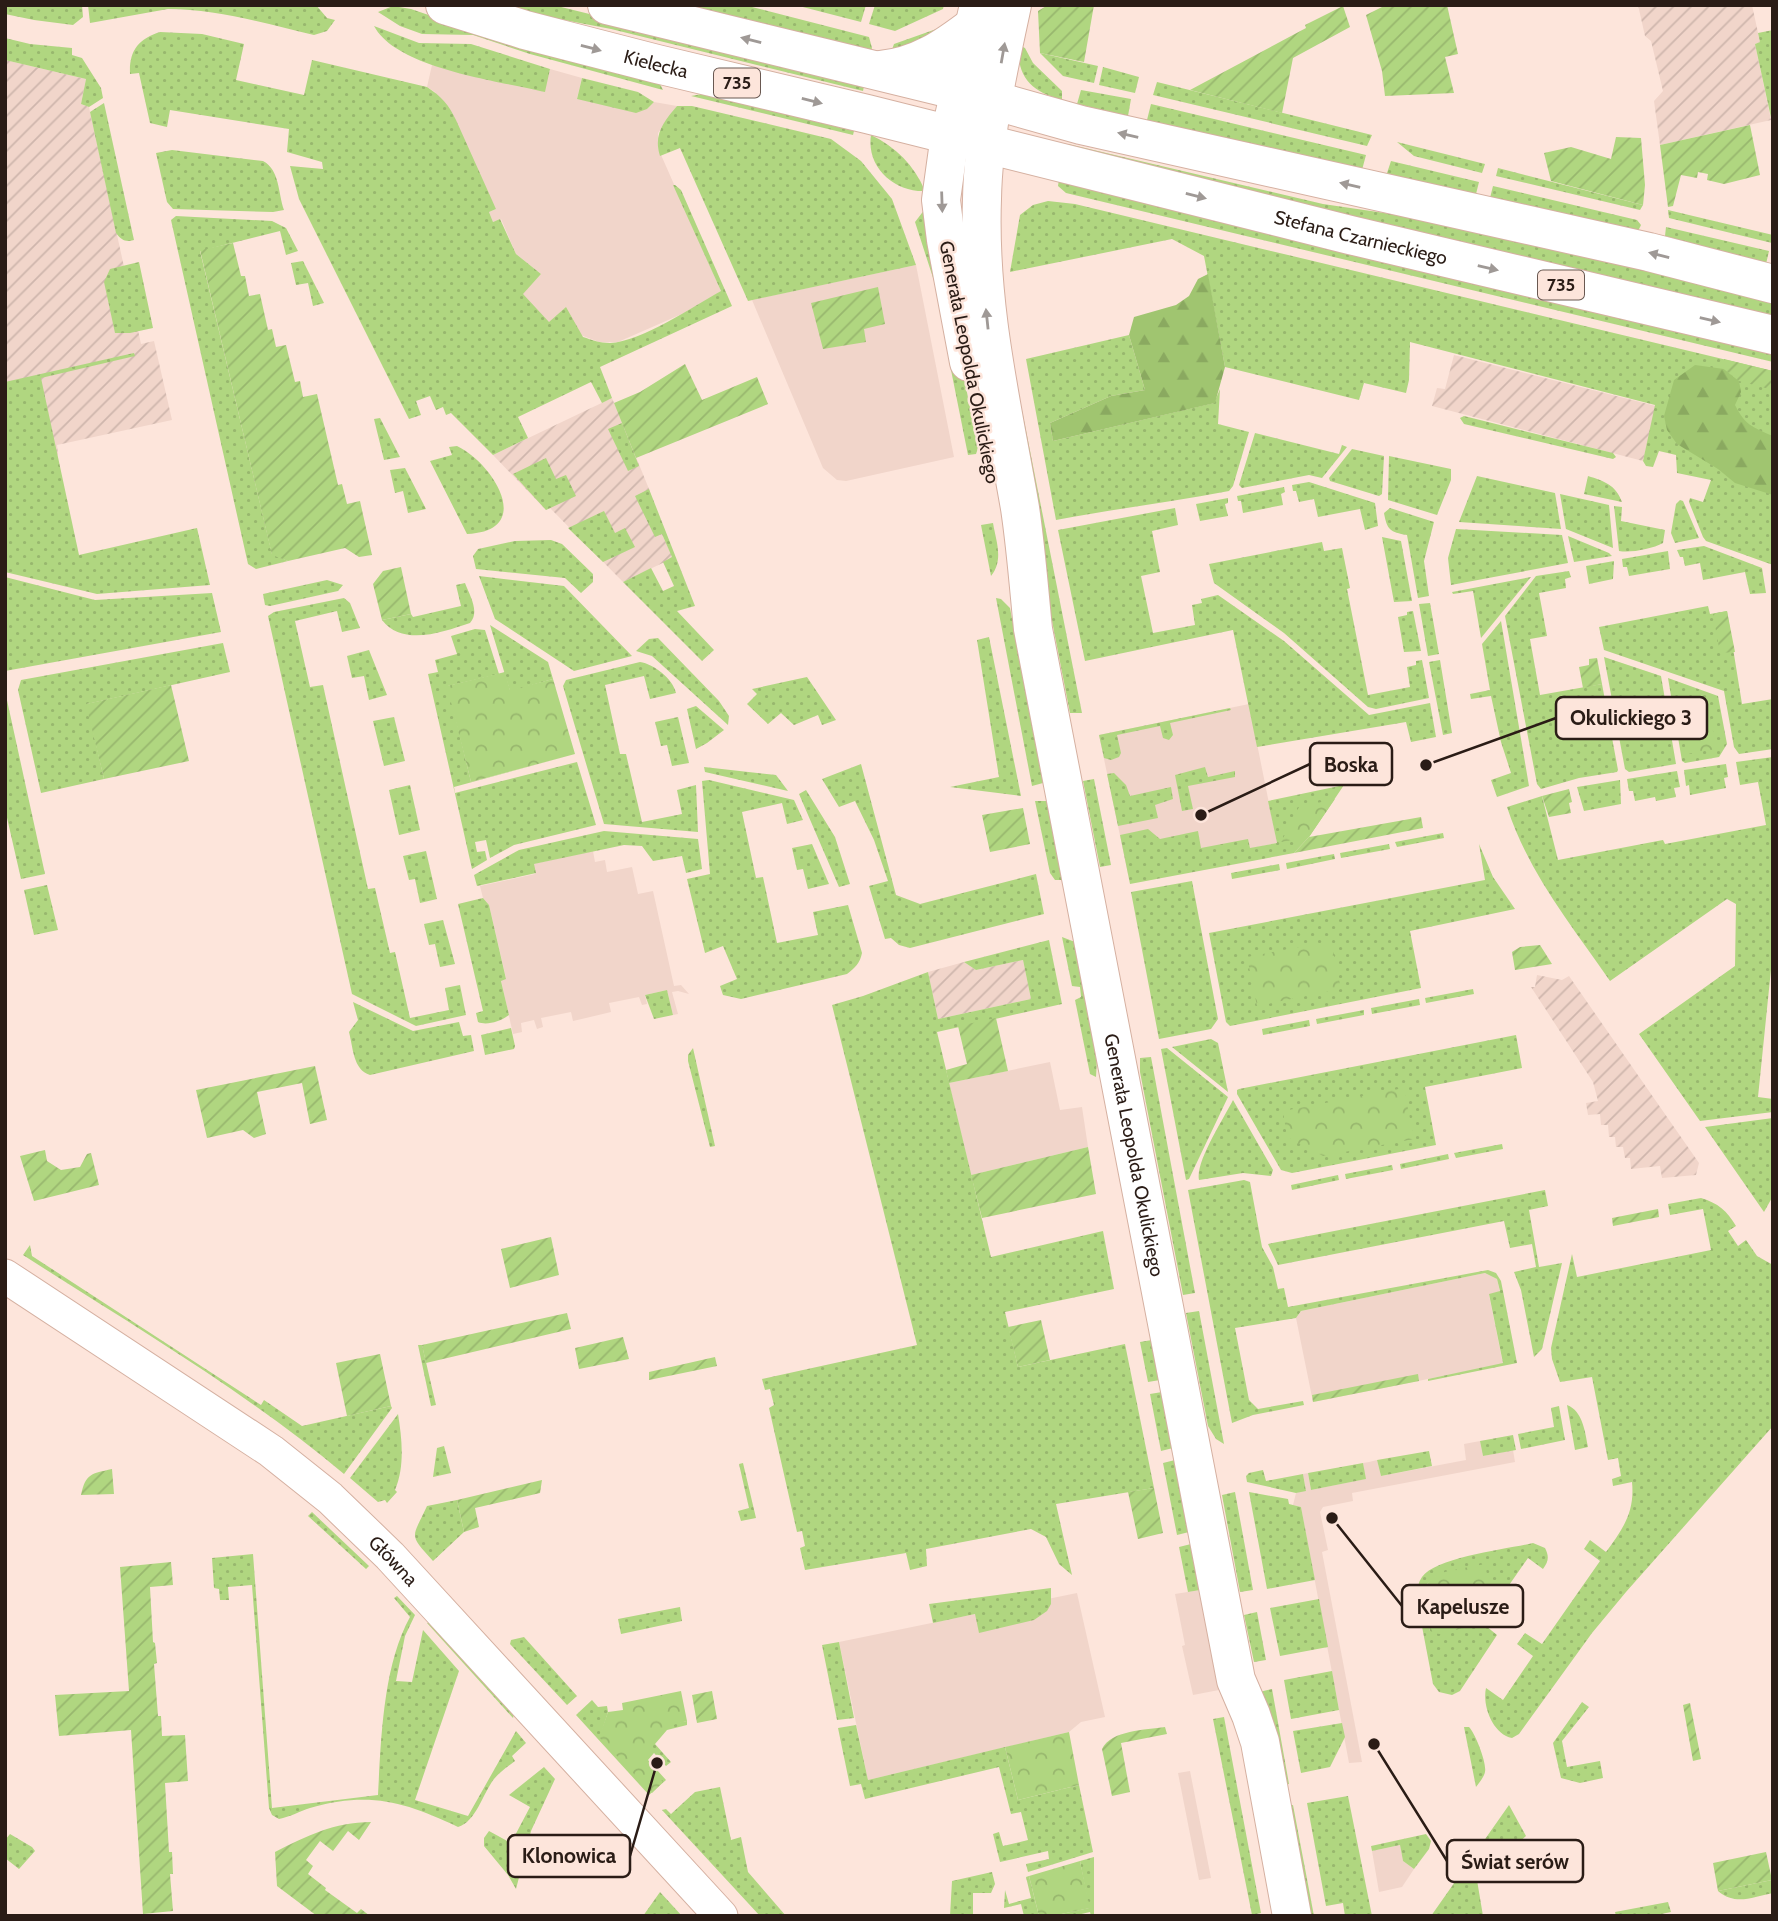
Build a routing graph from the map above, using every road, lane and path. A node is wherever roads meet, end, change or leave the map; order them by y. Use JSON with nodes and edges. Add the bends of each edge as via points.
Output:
{"nodes":[{"id":1,"x":445,"y":5,"type":"edge"},
{"id":2,"x":607,"y":5,"type":"edge"},
{"id":3,"x":1012,"y":5,"type":"edge"},
{"id":4,"x":977,"y":15,"type":"edge"},
{"id":5,"x":877,"y":71,"type":"junction"},
{"id":6,"x":977,"y":96,"type":"junction"},
{"id":7,"x":950,"y":135,"type":"junction"},
{"id":8,"x":987,"y":144,"type":"junction"},
{"id":9,"x":1054,"y":160,"type":"junction"},
{"id":10,"x":982,"y":219,"type":"junction"},
{"id":11,"x":1773,"y":284,"type":"edge"},
{"id":12,"x":1773,"y":335,"type":"edge"},
{"id":13,"x":1033,"y":629,"type":"junction"},
{"id":14,"x":5,"y":1276,"type":"edge"},
{"id":15,"x":1236,"y":1680,"type":"junction"},
{"id":16,"x":721,"y":1916,"type":"edge"},
{"id":17,"x":1272,"y":1916,"type":"edge"},
{"id":18,"x":1293,"y":1916,"type":"edge"}],
"edges":[{"from":1,"to":7,"type":"main road","name":"Kielecka","number":"735","one_way":true,"via":[[603,51]]},
{"from":5,"to":2,"type":"main road","number":"735","one_way":true},
{"from":6,"to":3,"type":"main road","one_way":true},
{"from":4,"to":5,"type":"main road","via":[[945,48],[926,59]]},
{"from":4,"to":6,"type":"main road"},
{"from":5,"to":6,"type":"main road","number":"735"},
{"from":6,"to":7,"type":"main road","name":"Generała Leopolda Okulickiego"},
{"from":6,"to":8,"type":"main road","name":"Generała Leopolda Okulickiego"},
{"from":11,"to":6,"type":"main road","number":"735","one_way":true},
{"from":7,"to":8,"type":"main road","name":"Stefana Czarnieckiego","number":"735"},
{"from":7,"to":13,"type":"main road","name":"Generała Leopolda Okulickiego","one_way":true,"via":[[941,200],[946,240],[1000,512]]},
{"from":8,"to":9,"type":"main road","name":"Stefana Czarnieckiego","number":"735"},
{"from":8,"to":10,"type":"main road","name":"Generała Leopolda Okulickiego"},
{"from":9,"to":10,"type":"main road","via":[[1012,181]]},
{"from":9,"to":12,"type":"main road","name":"Stefana Czarnieckiego","number":"735","one_way":true},
{"from":13,"to":10,"type":"main road","name":"Generała Leopolda Okulickiego","one_way":true,"via":[[1020,508],[991,351]]},
{"from":13,"to":15,"type":"main road","name":"Generała Leopolda Okulickiego"},
{"from":14,"to":16,"type":"street","name":"Główna","via":[[271,1451],[330,1498],[397,1563]]},
{"from":15,"to":17,"type":"main road","name":"Generała Leopolda Okulickiego","via":[[1237,1734]]},
{"from":15,"to":18,"type":"main road","name":"Generała Leopolda Okulickiego","via":[[1260,1742]]}]}
